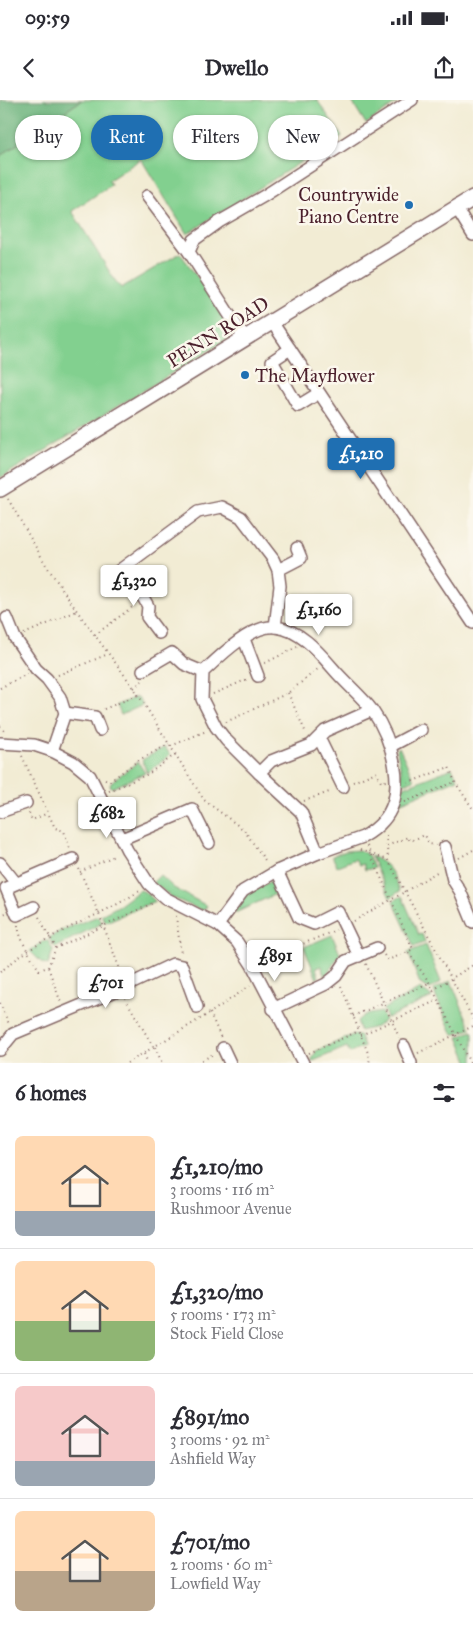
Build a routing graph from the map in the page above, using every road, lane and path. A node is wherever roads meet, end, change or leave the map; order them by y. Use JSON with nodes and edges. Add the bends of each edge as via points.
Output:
{"nodes":[{"id":1,"x":412,"y":100,"type":"edge"},
{"id":2,"x":147,"y":196,"type":"dead end"},
{"id":3,"x":473,"y":198,"type":"edge"},
{"id":4,"x":456,"y":207,"type":"junction"},
{"id":5,"x":473,"y":235,"type":"edge"},
{"id":6,"x":189,"y":252,"type":"junction"},
{"id":7,"x":272,"y":322,"type":"junction"},
{"id":8,"x":245,"y":339,"type":"junction"},
{"id":9,"x":290,"y":349,"type":"junction"},
{"id":10,"x":319,"y":393,"type":"junction"},
{"id":11,"x":1,"y":489,"type":"edge"},
{"id":12,"x":297,"y":548,"type":"dead end"},
{"id":13,"x":122,"y":569,"type":"junction"},
{"id":14,"x":278,"y":570,"type":"junction"},
{"id":15,"x":109,"y":578,"type":"dead end"},
{"id":16,"x":144,"y":599,"type":"junction"},
{"id":17,"x":77,"y":611,"type":"junction"},
{"id":18,"x":7,"y":618,"type":"dead end"},
{"id":19,"x":473,"y":623,"type":"edge"},
{"id":20,"x":275,"y":627,"type":"junction"},
{"id":21,"x":159,"y":633,"type":"dead end"},
{"id":22,"x":95,"y":635,"type":"junction"},
{"id":23,"x":15,"y":638,"type":"junction"},
{"id":24,"x":244,"y":639,"type":"junction"},
{"id":25,"x":108,"y":654,"type":"junction"},
{"id":26,"x":327,"y":662,"type":"junction"},
{"id":27,"x":36,"y":670,"type":"junction"},
{"id":28,"x":143,"y":670,"type":"dead end"},
{"id":29,"x":203,"y":672,"type":"junction"},
{"id":30,"x":258,"y":676,"type":"dead end"},
{"id":31,"x":47,"y":680,"type":"junction"},
{"id":32,"x":0,"y":688,"type":"edge"},
{"id":33,"x":288,"y":693,"type":"junction"},
{"id":34,"x":138,"y":695,"type":"junction"},
{"id":35,"x":372,"y":710,"type":"junction"},
{"id":36,"x":65,"y":713,"type":"junction"},
{"id":37,"x":95,"y":718,"type":"junction"},
{"id":38,"x":216,"y":727,"type":"junction"},
{"id":39,"x":100,"y":730,"type":"dead end"},
{"id":40,"x":421,"y":730,"type":"dead end"},
{"id":41,"x":315,"y":741,"type":"junction"},
{"id":42,"x":16,"y":743,"type":"junction"},
{"id":43,"x":0,"y":744,"type":"edge"},
{"id":44,"x":170,"y":745,"type":"junction"},
{"id":45,"x":391,"y":746,"type":"junction"},
{"id":46,"x":52,"y":751,"type":"junction"},
{"id":47,"x":176,"y":754,"type":"junction"},
{"id":48,"x":259,"y":773,"type":"junction"},
{"id":49,"x":90,"y":776,"type":"junction"},
{"id":50,"x":110,"y":781,"type":"junction"},
{"id":51,"x":456,"y":782,"type":"junction"},
{"id":52,"x":343,"y":787,"type":"dead end"},
{"id":53,"x":396,"y":788,"type":"junction"},
{"id":54,"x":26,"y":803,"type":"dead end"},
{"id":55,"x":391,"y":808,"type":"junction"},
{"id":56,"x":473,"y":809,"type":"edge"},
{"id":57,"x":0,"y":812,"type":"edge"},
{"id":58,"x":384,"y":820,"type":"junction"},
{"id":59,"x":363,"y":837,"type":"junction"},
{"id":60,"x":122,"y":839,"type":"junction"},
{"id":61,"x":209,"y":843,"type":"dead end"},
{"id":62,"x":342,"y":844,"type":"junction"},
{"id":63,"x":387,"y":846,"type":"junction"},
{"id":64,"x":445,"y":847,"type":"joint"},
{"id":65,"x":128,"y":850,"type":"junction"},
{"id":66,"x":473,"y":850,"type":"edge"},
{"id":67,"x":318,"y":853,"type":"junction"},
{"id":68,"x":370,"y":853,"type":"junction"},
{"id":69,"x":73,"y":858,"type":"junction"},
{"id":70,"x":388,"y":860,"type":"junction"},
{"id":71,"x":0,"y":863,"type":"edge"},
{"id":72,"x":450,"y":863,"type":"junction"},
{"id":73,"x":277,"y":871,"type":"junction"},
{"id":74,"x":80,"y":872,"type":"junction"},
{"id":75,"x":149,"y":884,"type":"junction"},
{"id":76,"x":11,"y":886,"type":"junction"},
{"id":77,"x":406,"y":891,"type":"junction"},
{"id":78,"x":392,"y":899,"type":"junction"},
{"id":79,"x":170,"y":901,"type":"junction"},
{"id":80,"x":34,"y":907,"type":"dead end"},
{"id":81,"x":100,"y":914,"type":"junction"},
{"id":82,"x":17,"y":915,"type":"junction"},
{"id":83,"x":473,"y":922,"type":"edge"},
{"id":84,"x":103,"y":925,"type":"junction"},
{"id":85,"x":218,"y":925,"type":"junction"},
{"id":86,"x":345,"y":926,"type":"junction"},
{"id":87,"x":377,"y":948,"type":"joint"},
{"id":88,"x":27,"y":951,"type":"junction"},
{"id":89,"x":408,"y":952,"type":"junction"},
{"id":90,"x":360,"y":955,"type":"junction"},
{"id":91,"x":252,"y":965,"type":"junction"},
{"id":92,"x":473,"y":965,"type":"edge"},
{"id":93,"x":182,"y":966,"type":"junction"},
{"id":94,"x":48,"y":967,"type":"junction"},
{"id":95,"x":0,"y":972,"type":"edge"},
{"id":96,"x":336,"y":976,"type":"junction"},
{"id":97,"x":452,"y":978,"type":"junction"},
{"id":98,"x":429,"y":982,"type":"junction"},
{"id":99,"x":124,"y":988,"type":"junction"},
{"id":100,"x":433,"y":990,"type":"junction"},
{"id":101,"x":438,"y":1000,"type":"junction"},
{"id":102,"x":0,"y":1003,"type":"edge"},
{"id":103,"x":384,"y":1003,"type":"junction"},
{"id":104,"x":197,"y":1007,"type":"dead end"},
{"id":105,"x":273,"y":1008,"type":"junction"},
{"id":106,"x":65,"y":1012,"type":"junction"},
{"id":107,"x":210,"y":1013,"type":"dead end"},
{"id":108,"x":353,"y":1016,"type":"junction"},
{"id":109,"x":473,"y":1019,"type":"edge"},
{"id":110,"x":392,"y":1020,"type":"junction"},
{"id":111,"x":473,"y":1026,"type":"edge"},
{"id":112,"x":359,"y":1031,"type":"junction"},
{"id":113,"x":13,"y":1034,"type":"junction"},
{"id":114,"x":361,"y":1035,"type":"junction"},
{"id":115,"x":456,"y":1035,"type":"junction"},
{"id":116,"x":404,"y":1046,"type":"joint"},
{"id":117,"x":223,"y":1048,"type":"junction"},
{"id":118,"x":0,"y":1050,"type":"edge"},
{"id":119,"x":144,"y":1054,"type":"dead end"},
{"id":120,"x":301,"y":1060,"type":"edge"},
{"id":121,"x":410,"y":1060,"type":"edge"},
{"id":122,"x":148,"y":1063,"type":"edge"},
{"id":123,"x":162,"y":1063,"type":"edge"},
{"id":124,"x":198,"y":1063,"type":"edge"},
{"id":125,"x":230,"y":1063,"type":"edge"},
{"id":126,"x":369,"y":1063,"type":"edge"},
{"id":127,"x":470,"y":1063,"type":"edge"}],
"edges":[{"from":1,"to":6,"type":"street","via":[[219,222],[194,240]]},
{"from":2,"to":6,"type":"street"},
{"from":3,"to":4,"type":"main road","name":"PENN ROAD"},
{"from":4,"to":5,"type":"street"},
{"from":4,"to":7,"type":"main road","name":"PENN ROAD"},
{"from":6,"to":8,"type":"street"},
{"from":7,"to":8,"type":"main road","name":"PENN ROAD"},
{"from":7,"to":9,"type":"street"},
{"from":8,"to":11,"type":"main road","name":"PENN ROAD"},
{"from":9,"to":10,"type":"street"},
{"from":9,"to":10,"type":"street","via":[[272,361],[298,406]]},
{"from":10,"to":19,"type":"street"},
{"from":11,"to":17,"type":"path"},
{"from":12,"to":14,"type":"street","via":[[301,558]]},
{"from":13,"to":14,"type":"street","via":[[198,512],[222,507],[241,517]]},
{"from":13,"to":15,"type":"street"},
{"from":13,"to":16,"type":"street"},
{"from":14,"to":20,"type":"street","via":[[280,586]]},
{"from":16,"to":21,"type":"street","via":[[148,606],[147,617]]},
{"from":16,"to":22,"type":"path"},
{"from":17,"to":22,"type":"path"},
{"from":17,"to":23,"type":"path"},
{"from":18,"to":23,"type":"street"},
{"from":20,"to":24,"type":"street","via":[[259,629]]},
{"from":20,"to":26,"type":"street","via":[[296,632]]},
{"from":22,"to":25,"type":"path"},
{"from":23,"to":27,"type":"street"},
{"from":24,"to":29,"type":"street"},
{"from":24,"to":30,"type":"street"},
{"from":25,"to":31,"type":"path"},
{"from":25,"to":34,"type":"path"},
{"from":26,"to":33,"type":"path"},
{"from":26,"to":35,"type":"street"},
{"from":27,"to":31,"type":"street"},
{"from":27,"to":32,"type":"path"},
{"from":28,"to":29,"type":"street","via":[[172,653],[184,664]]},
{"from":29,"to":38,"type":"street","via":[[202,699]]},
{"from":31,"to":36,"type":"street","via":[[60,697]]},
{"from":33,"to":38,"type":"path"},
{"from":33,"to":41,"type":"path"},
{"from":34,"to":37,"type":"path","via":[[104,709]]},
{"from":34,"to":44,"type":"path"},
{"from":35,"to":41,"type":"street","via":[[325,731]]},
{"from":35,"to":45,"type":"street"},
{"from":36,"to":37,"type":"street"},
{"from":36,"to":46,"type":"street"},
{"from":37,"to":39,"type":"street"},
{"from":38,"to":44,"type":"path"},
{"from":38,"to":48,"type":"street"},
{"from":40,"to":45,"type":"street"},
{"from":41,"to":48,"type":"street","via":[[271,761]]},
{"from":41,"to":52,"type":"street"},
{"from":42,"to":43,"type":"street"},
{"from":42,"to":46,"type":"street"},
{"from":42,"to":69,"type":"path","via":[[55,828],[64,831]]},
{"from":44,"to":47,"type":"path"},
{"from":44,"to":50,"type":"path","via":[[139,760]]},
{"from":45,"to":53,"type":"street"},
{"from":46,"to":49,"type":"street"},
{"from":47,"to":50,"type":"path","via":[[148,774],[108,792]]},
{"from":47,"to":73,"type":"path","via":[[204,800],[244,830]]},
{"from":48,"to":67,"type":"street","via":[[301,812]]},
{"from":49,"to":50,"type":"path"},
{"from":49,"to":60,"type":"street"},
{"from":51,"to":53,"type":"path","via":[[449,766]]},
{"from":51,"to":55,"type":"path"},
{"from":51,"to":56,"type":"path"},
{"from":53,"to":55,"type":"street"},
{"from":54,"to":57,"type":"street"},
{"from":55,"to":58,"type":"street"},
{"from":58,"to":59,"type":"street"},
{"from":58,"to":63,"type":"path"},
{"from":59,"to":62,"type":"street"},
{"from":59,"to":68,"type":"path"},
{"from":60,"to":61,"type":"street","via":[[192,810]]},
{"from":60,"to":65,"type":"street"},
{"from":62,"to":67,"type":"street"},
{"from":62,"to":68,"type":"path"},
{"from":63,"to":64,"type":"path","via":[[408,837],[410,841],[425,835],[429,844]]},
{"from":63,"to":70,"type":"path"},
{"from":64,"to":72,"type":"street"},
{"from":65,"to":74,"type":"path"},
{"from":65,"to":75,"type":"street"},
{"from":66,"to":72,"type":"path"},
{"from":67,"to":73,"type":"street"},
{"from":68,"to":70,"type":"path"},
{"from":68,"to":78,"type":"path"},
{"from":69,"to":74,"type":"path"},
{"from":69,"to":76,"type":"street"},
{"from":70,"to":77,"type":"path"},
{"from":71,"to":76,"type":"street"},
{"from":72,"to":77,"type":"path"},
{"from":72,"to":83,"type":"street","via":[[453,880]]},
{"from":73,"to":85,"type":"street","via":[[243,891]]},
{"from":73,"to":86,"type":"street","via":[[299,918],[314,924],[338,912]]},
{"from":74,"to":81,"type":"path"},
{"from":75,"to":79,"type":"street"},
{"from":75,"to":81,"type":"path"},
{"from":76,"to":82,"type":"street"},
{"from":77,"to":78,"type":"path"},
{"from":77,"to":97,"type":"path"},
{"from":78,"to":86,"type":"path"},
{"from":78,"to":89,"type":"path","via":[[413,949]]},
{"from":79,"to":84,"type":"path"},
{"from":79,"to":85,"type":"street"},
{"from":79,"to":93,"type":"path"},
{"from":80,"to":82,"type":"street"},
{"from":81,"to":84,"type":"path"},
{"from":81,"to":88,"type":"path"},
{"from":82,"to":88,"type":"path"},
{"from":84,"to":94,"type":"path","via":[[56,948]]},
{"from":84,"to":99,"type":"path"},
{"from":85,"to":91,"type":"street","via":[[237,942]]},
{"from":86,"to":90,"type":"street"},
{"from":86,"to":91,"type":"path"},
{"from":87,"to":89,"type":"path","via":[[388,960]]},
{"from":87,"to":90,"type":"street"},
{"from":88,"to":94,"type":"path","via":[[39,970]]},
{"from":88,"to":95,"type":"path"},
{"from":89,"to":98,"type":"path"},
{"from":90,"to":96,"type":"street","via":[[346,961]]},
{"from":90,"to":103,"type":"path"},
{"from":91,"to":105,"type":"street"},
{"from":92,"to":97,"type":"path"},
{"from":93,"to":99,"type":"street","via":[[173,964]]},
{"from":93,"to":104,"type":"street"},
{"from":94,"to":106,"type":"path"},
{"from":96,"to":105,"type":"street","via":[[326,984]]},
{"from":96,"to":108,"type":"path"},
{"from":97,"to":100,"type":"path"},
{"from":97,"to":109,"type":"path"},
{"from":98,"to":100,"type":"path"},
{"from":98,"to":103,"type":"path"},
{"from":99,"to":106,"type":"street"},
{"from":99,"to":123,"type":"path"},
{"from":100,"to":101,"type":"path"},
{"from":101,"to":110,"type":"path"},
{"from":101,"to":115,"type":"path"},
{"from":102,"to":113,"type":"path"},
{"from":103,"to":108,"type":"path"},
{"from":103,"to":110,"type":"path"},
{"from":105,"to":120,"type":"street"},
{"from":106,"to":113,"type":"street"},
{"from":107,"to":117,"type":"path"},
{"from":108,"to":112,"type":"path"},
{"from":110,"to":114,"type":"path"},
{"from":110,"to":116,"type":"path"},
{"from":111,"to":115,"type":"path"},
{"from":112,"to":114,"type":"path"},
{"from":112,"to":120,"type":"path"},
{"from":113,"to":118,"type":"street"},
{"from":114,"to":126,"type":"path"},
{"from":115,"to":121,"type":"path"},
{"from":115,"to":127,"type":"path"},
{"from":116,"to":121,"type":"street"},
{"from":117,"to":124,"type":"path"},
{"from":117,"to":125,"type":"street"},
{"from":119,"to":122,"type":"path"}]}
